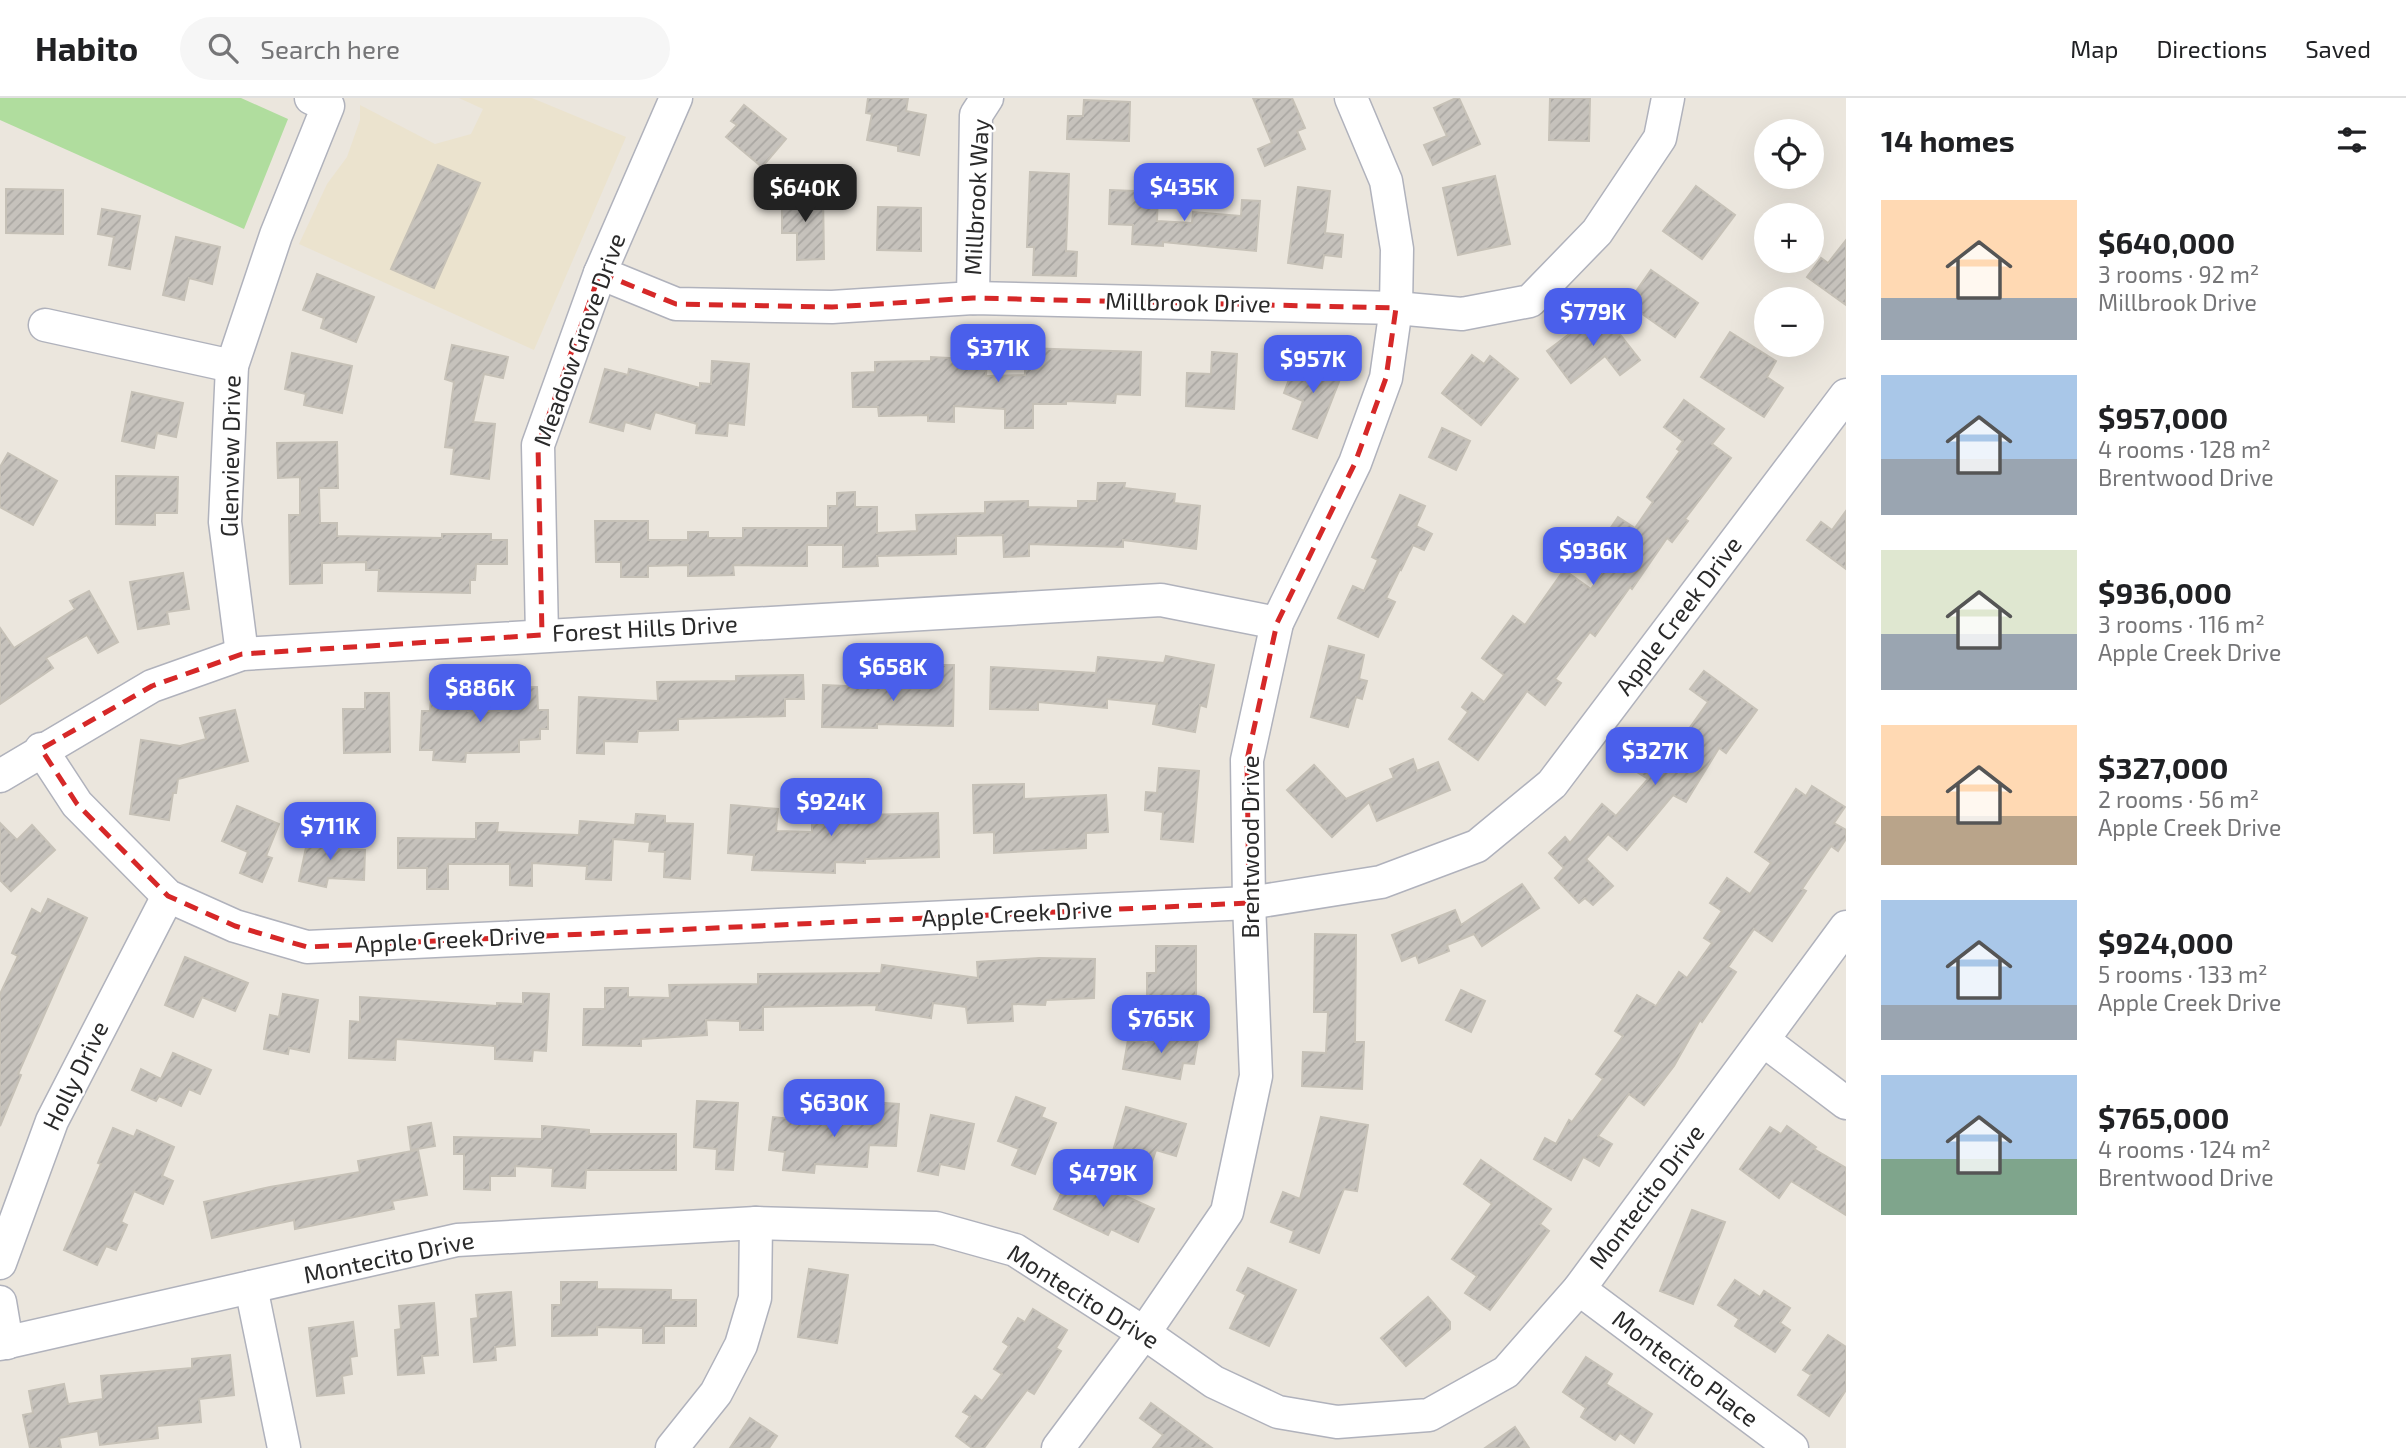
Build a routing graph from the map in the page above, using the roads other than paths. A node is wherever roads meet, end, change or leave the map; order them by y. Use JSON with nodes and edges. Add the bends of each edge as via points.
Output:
{"nodes":[{"id":1,"x":676,"y":98,"type":"edge"},
{"id":2,"x":987,"y":98,"type":"edge"},
{"id":3,"x":1351,"y":98,"type":"edge"},
{"id":4,"x":1668,"y":98,"type":"edge"},
{"id":5,"x":320,"y":102,"type":"edge"},
{"id":6,"x":600,"y":273,"type":"junction"},
{"id":7,"x":973,"y":298,"type":"junction"},
{"id":8,"x":1396,"y":308,"type":"junction"},
{"id":9,"x":45,"y":324,"type":"dead end"},
{"id":10,"x":232,"y":366,"type":"junction"},
{"id":11,"x":1846,"y":395,"type":"edge"},
{"id":12,"x":1277,"y":622,"type":"junction"},
{"id":13,"x":542,"y":635,"type":"junction"},
{"id":14,"x":242,"y":654,"type":"junction"},
{"id":15,"x":41,"y":749,"type":"junction"},
{"id":16,"x":0,"y":776,"type":"edge"},
{"id":17,"x":168,"y":896,"type":"junction"},
{"id":18,"x":1249,"y":903,"type":"junction"},
{"id":19,"x":1846,"y":927,"type":"edge"},
{"id":20,"x":1763,"y":1040,"type":"junction"},
{"id":21,"x":1846,"y":1103,"type":"edge"},
{"id":22,"x":756,"y":1223,"type":"junction"},
{"id":23,"x":0,"y":1263,"type":"edge"},
{"id":24,"x":251,"y":1287,"type":"junction"},
{"id":25,"x":1579,"y":1289,"type":"junction"},
{"id":26,"x":0,"y":1302,"type":"edge"},
{"id":27,"x":1144,"y":1333,"type":"junction"},
{"id":28,"x":3,"y":1343,"type":"edge"},
{"id":29,"x":1337,"y":1435,"type":"edge"},
{"id":30,"x":284,"y":1448,"type":"edge"},
{"id":31,"x":672,"y":1448,"type":"edge"},
{"id":32,"x":1058,"y":1448,"type":"edge"},
{"id":33,"x":1791,"y":1448,"type":"edge"}],
"edges":[{"from":1,"to":6,"type":"street","name":"Meadow Grove Drive"},
{"from":2,"to":7,"type":"street","name":"Millbrook Way","via":[[976,115]]},
{"from":3,"to":8,"type":"street","name":"Brentwood Drive","via":[[1386,181],[1397,249]]},
{"from":4,"to":8,"type":"street","name":"Millbrook Drive","via":[[1660,138],[1597,232],[1530,301],[1462,314]]},
{"from":5,"to":10,"type":"street","name":"Glenview Drive"},
{"from":6,"to":7,"type":"street","name":"Millbrook Drive","via":[[676,304],[832,307]]},
{"from":6,"to":13,"type":"street","name":"Meadow Grove Drive","via":[[538,445]]},
{"from":7,"to":8,"type":"street","name":"Millbrook Drive"},
{"from":8,"to":12,"type":"street","name":"Brentwood Drive","via":[[1386,379],[1355,463]]},
{"from":9,"to":10,"type":"street"},
{"from":10,"to":14,"type":"street","name":"Glenview Drive","via":[[225,522]]},
{"from":11,"to":18,"type":"street","name":"Apple Creek Drive","via":[[1552,784],[1477,846],[1381,882]]},
{"from":12,"to":13,"type":"street","name":"Forest Hills Drive","via":[[1161,600]]},
{"from":12,"to":18,"type":"street","name":"Brentwood Drive","via":[[1247,760]]},
{"from":13,"to":14,"type":"street","name":"Forest Hills Drive"},
{"from":14,"to":15,"type":"street","name":"Forest Hills Drive","via":[[152,686]]},
{"from":15,"to":16,"type":"street","name":"Forest Hills Drive"},
{"from":15,"to":17,"type":"street","name":"Apple Creek Drive","via":[[77,804]]},
{"from":17,"to":18,"type":"street","name":"Apple Creek Drive","via":[[235,926],[307,947]]},
{"from":17,"to":23,"type":"street","name":"Holly Drive","via":[[52,1121]]},
{"from":18,"to":27,"type":"street","name":"Brentwood Drive","via":[[1256,1076],[1227,1212]]},
{"from":19,"to":20,"type":"street","name":"Montecito Drive"},
{"from":20,"to":21,"type":"street"},
{"from":20,"to":25,"type":"street","name":"Montecito Drive"},
{"from":22,"to":24,"type":"street","name":"Montecito Drive","via":[[457,1240]]},
{"from":22,"to":27,"type":"street","name":"Montecito Drive","via":[[936,1228],[1015,1250]]},
{"from":22,"to":31,"type":"street","via":[[755,1298],[741,1345],[716,1393]]},
{"from":24,"to":28,"type":"street","name":"Montecito Drive"},
{"from":24,"to":30,"type":"street"},
{"from":25,"to":29,"type":"street","name":"Montecito Drive","via":[[1506,1372],[1429,1415]]},
{"from":25,"to":33,"type":"street","name":"Montecito Place"},
{"from":26,"to":28,"type":"street"},
{"from":27,"to":29,"type":"street","name":"Montecito Drive","via":[[1214,1382]]},
{"from":27,"to":32,"type":"street","name":"Brentwood Drive"}]}
